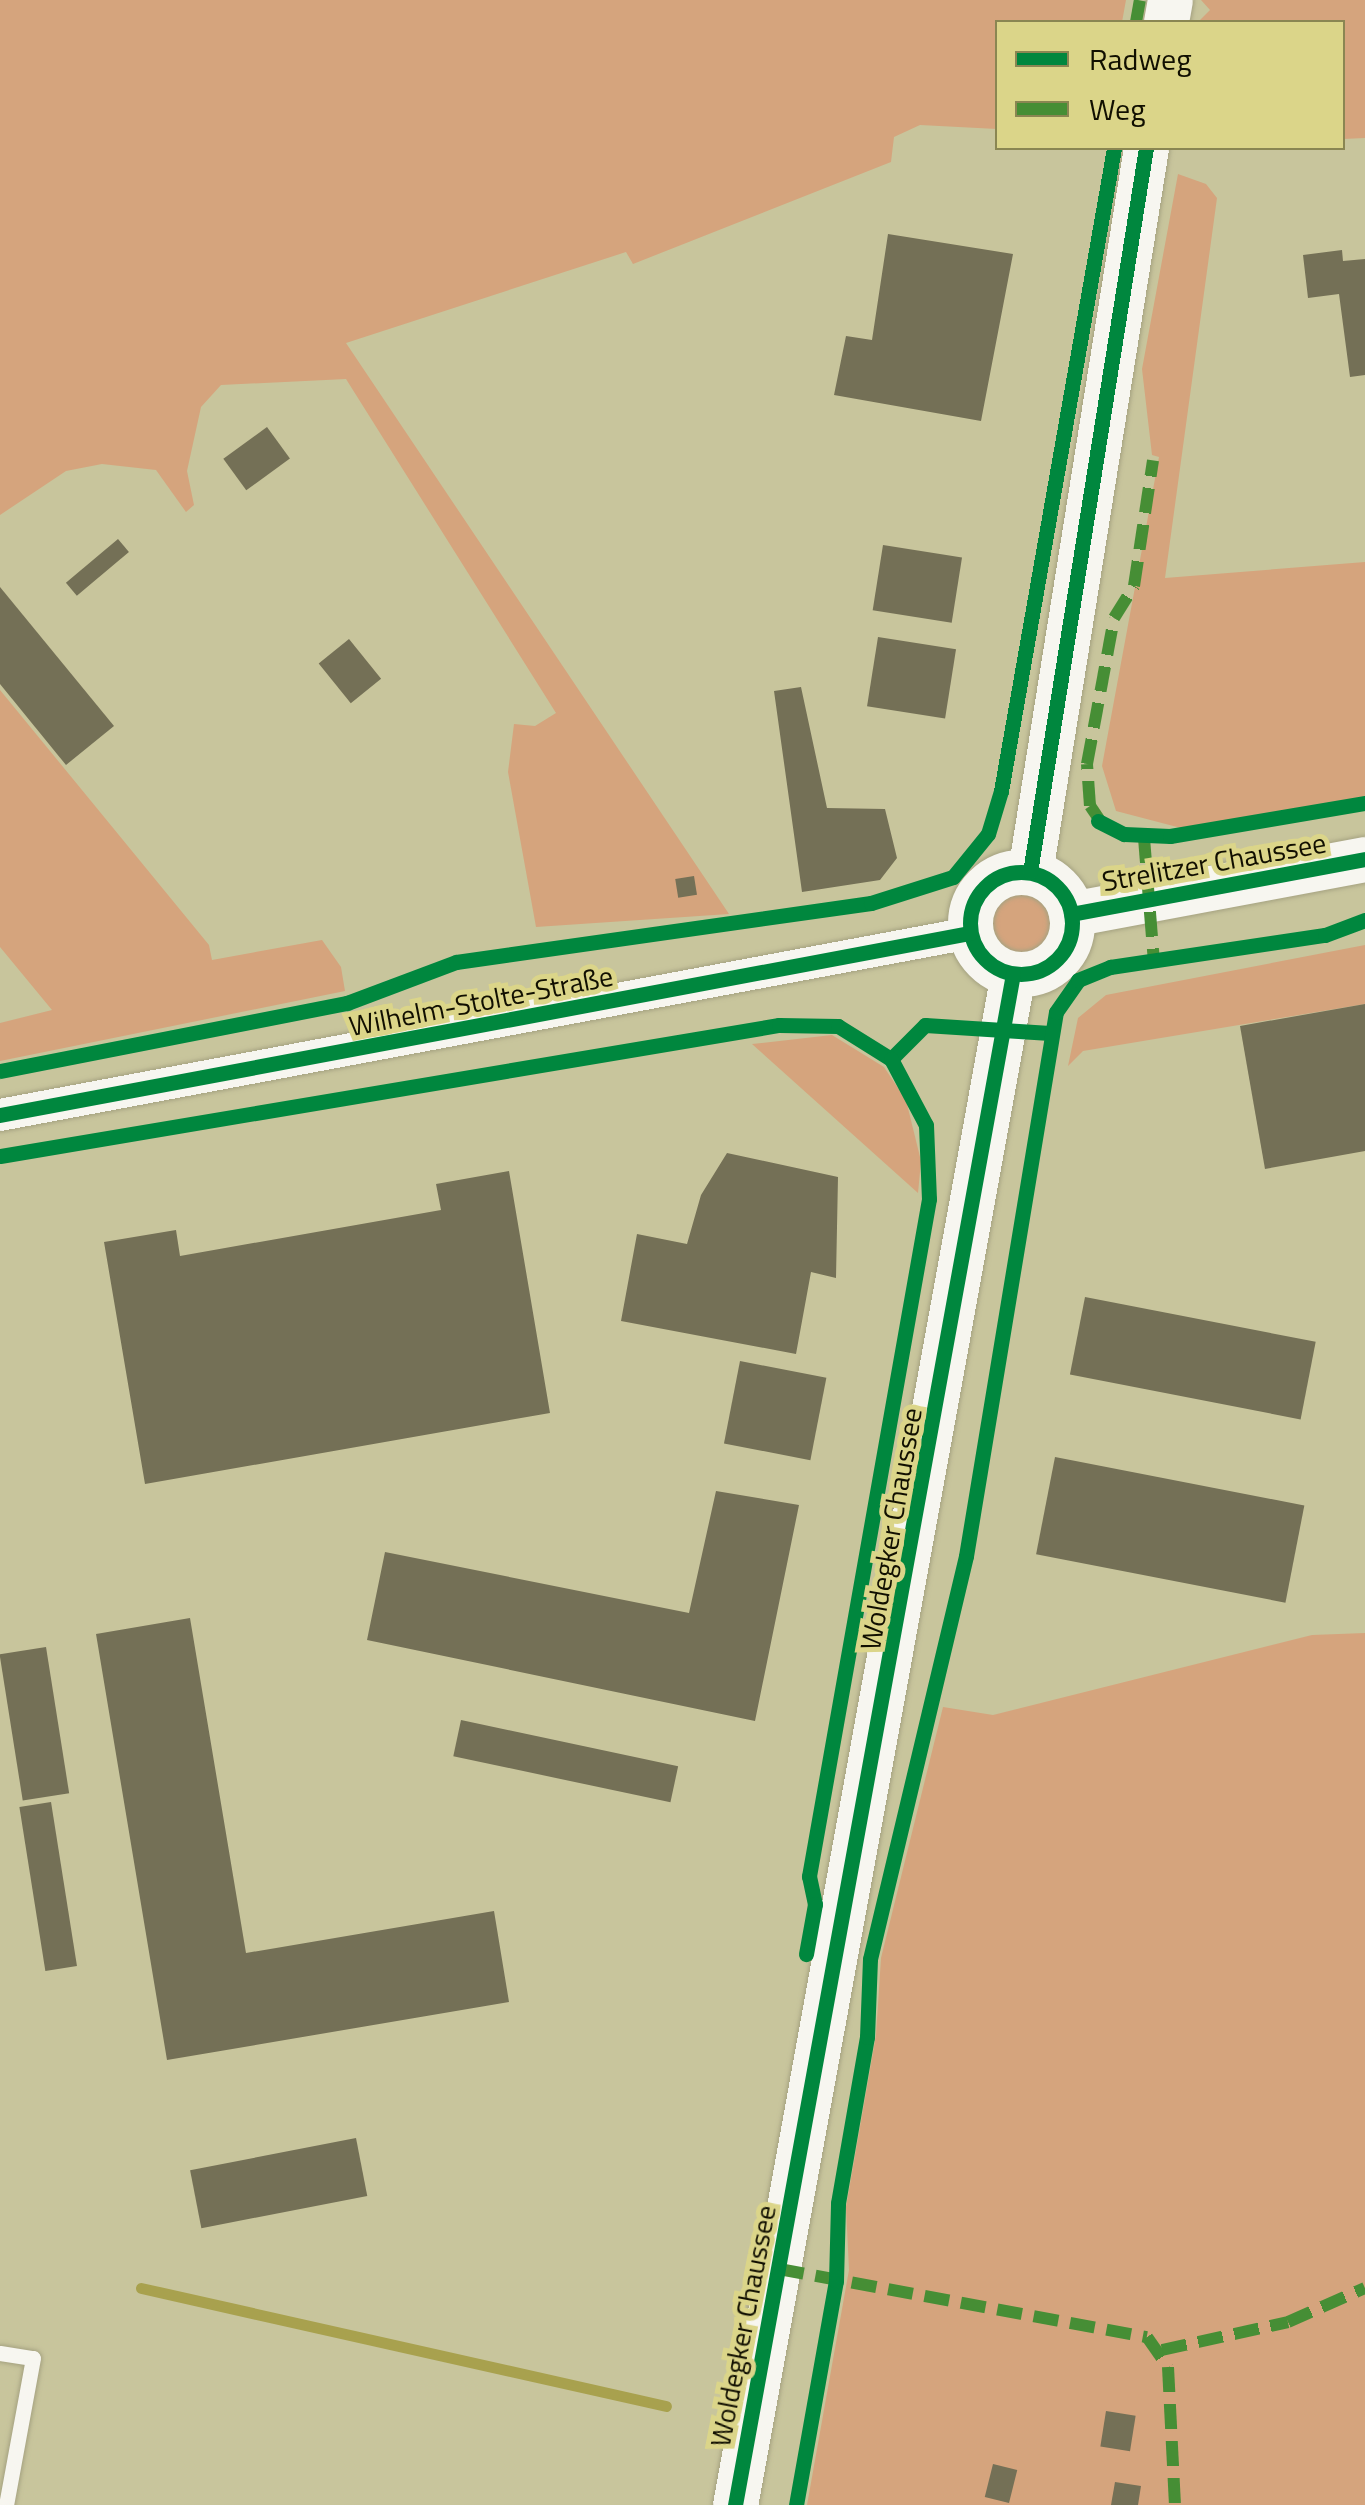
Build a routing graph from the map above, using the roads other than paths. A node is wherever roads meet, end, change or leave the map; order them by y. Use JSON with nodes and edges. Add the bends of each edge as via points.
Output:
{"nodes":[{"id":1,"x":1146,"y":150,"type":"edge"},
{"id":2,"x":1365,"y":859,"type":"edge"},
{"id":3,"x":1030,"y":872,"type":"junction"},
{"id":4,"x":1072,"y":914,"type":"junction"},
{"id":5,"x":970,"y":933,"type":"junction"},
{"id":6,"x":1013,"y":974,"type":"junction"},
{"id":7,"x":0,"y":1115,"type":"edge"},
{"id":8,"x":0,"y":2353,"type":"edge"},
{"id":9,"x":6,"y":2505,"type":"edge"},
{"id":10,"x":735,"y":2505,"type":"edge"}],
"edges":[{"from":1,"to":3,"type":"main road"},
{"from":2,"to":4,"type":"main road","name":"Strelitzer Chaussee"},
{"from":3,"to":4,"type":"main road","via":[[1061,891]]},
{"from":3,"to":5,"type":"main road","via":[[984,887]]},
{"from":4,"to":6,"type":"main road","via":[[1058,959]]},
{"from":5,"to":6,"type":"main road","via":[[990,964]]},
{"from":5,"to":7,"type":"street","name":"Wilhelm-Stolte-Straße"},
{"from":6,"to":10,"type":"main road","name":"Woldegker Chaussee"},
{"from":8,"to":9,"type":"lane","via":[[33,2358]]}]}
